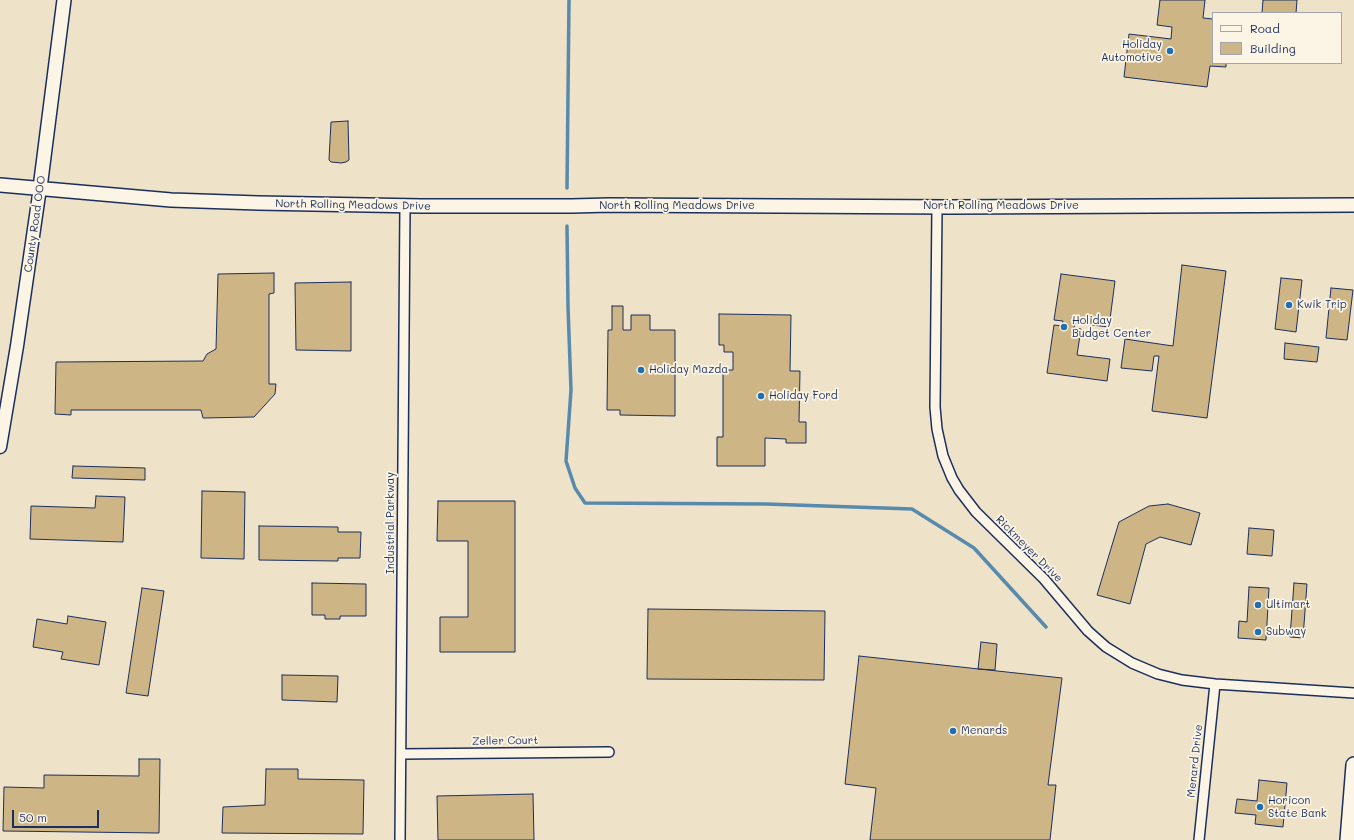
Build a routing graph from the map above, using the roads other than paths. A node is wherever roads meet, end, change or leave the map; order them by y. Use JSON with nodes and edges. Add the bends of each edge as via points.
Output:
{"nodes":[{"id":1,"x":64,"y":0,"type":"edge"},
{"id":2,"x":0,"y":185,"type":"edge"},
{"id":3,"x":40,"y":188,"type":"junction"},
{"id":4,"x":1354,"y":205,"type":"edge"},
{"id":5,"x":405,"y":206,"type":"junction"},
{"id":6,"x":937,"y":207,"type":"junction"},
{"id":7,"x":0,"y":447,"type":"edge"},
{"id":8,"x":1215,"y":684,"type":"junction"},
{"id":9,"x":1354,"y":693,"type":"edge"},
{"id":10,"x":609,"y":752,"type":"dead end"},
{"id":11,"x":401,"y":754,"type":"junction"},
{"id":12,"x":1354,"y":765,"type":"edge"},
{"id":13,"x":400,"y":840,"type":"edge"},
{"id":14,"x":1200,"y":840,"type":"edge"},
{"id":15,"x":1348,"y":840,"type":"edge"}],
"edges":[{"from":1,"to":3,"type":"main road","name":"County Road OOO"},
{"from":2,"to":3,"type":"main road","name":"North Rolling Meadows Drive"},
{"from":3,"to":5,"type":"main road","name":"North Rolling Meadows Drive","via":[[171,200]]},
{"from":3,"to":7,"type":"street","name":"County Road OOO"},
{"from":4,"to":6,"type":"main road","name":"North Rolling Meadows Drive"},
{"from":5,"to":6,"type":"main road","name":"North Rolling Meadows Drive"},
{"from":5,"to":11,"type":"street","name":"Industrial Parkway"},
{"from":6,"to":8,"type":"street","name":"Rickmeyer Drive","via":[[936,421],[943,456],[959,490],[981,518],[1039,574],[1082,624],[1106,647],[1132,663],[1158,674]]},
{"from":8,"to":9,"type":"street","name":"Rickmeyer Drive"},
{"from":8,"to":14,"type":"street","name":"Menard Drive"},
{"from":10,"to":11,"type":"street","name":"Zeller Court"},
{"from":11,"to":13,"type":"street","name":"Industrial Parkway"},
{"from":12,"to":15,"type":"main road"}]}
